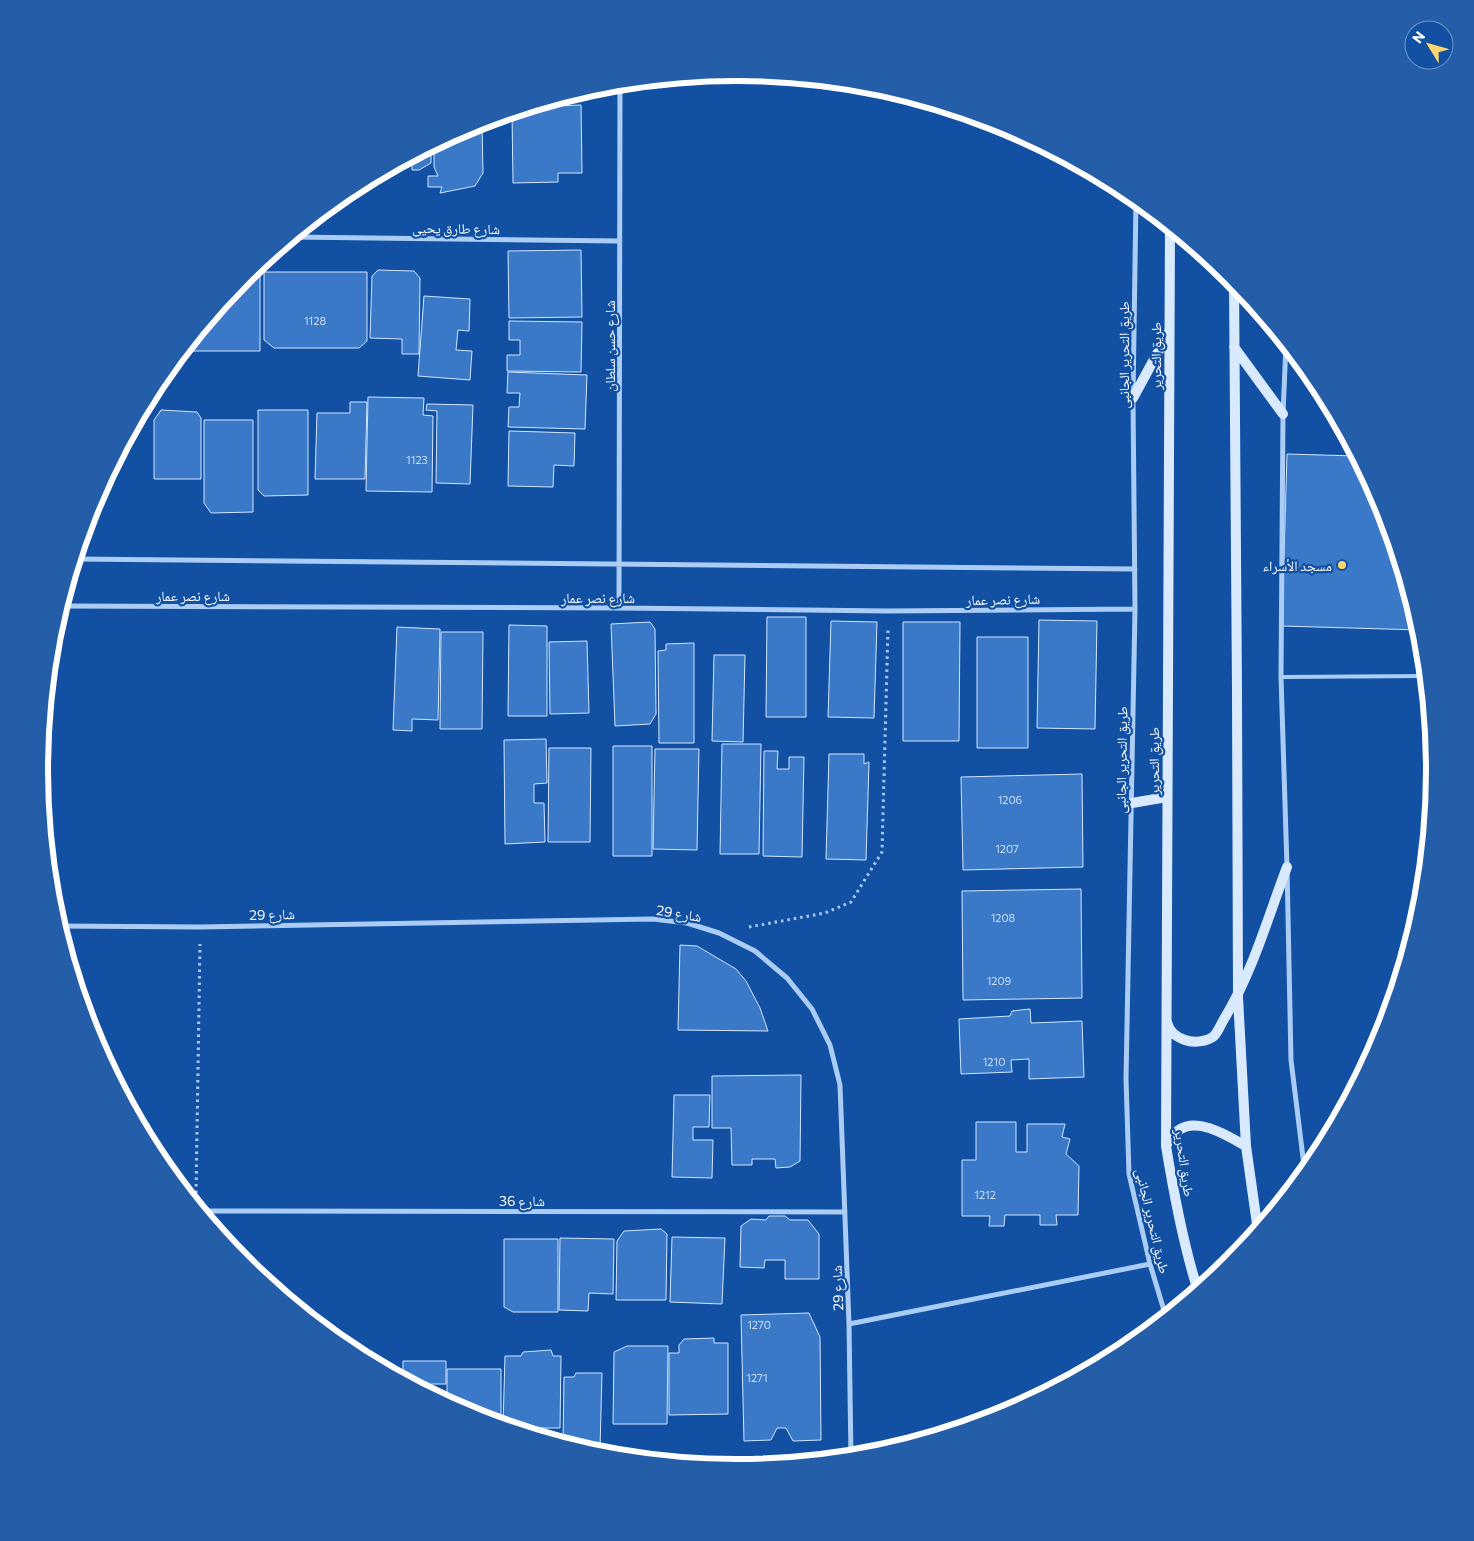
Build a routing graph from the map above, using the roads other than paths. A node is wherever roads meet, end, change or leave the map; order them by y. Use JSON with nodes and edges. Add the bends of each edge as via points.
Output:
{"nodes":[{"id":1,"x":620,"y":91,"type":"edge"},
{"id":2,"x":1136,"y":208,"type":"edge"},
{"id":3,"x":1170,"y":234,"type":"edge"},
{"id":4,"x":300,"y":237,"type":"edge"},
{"id":5,"x":620,"y":241,"type":"junction"},
{"id":6,"x":1234,"y":293,"type":"edge"},
{"id":7,"x":1169,"y":331,"type":"junction"},
{"id":8,"x":1234,"y":346,"type":"junction"},
{"id":9,"x":1286,"y":353,"type":"edge"},
{"id":10,"x":1133,"y":398,"type":"junction"},
{"id":11,"x":1283,"y":414,"type":"junction"},
{"id":12,"x":81,"y":560,"type":"edge"},
{"id":13,"x":619,"y":564,"type":"junction"},
{"id":14,"x":1136,"y":569,"type":"junction"},
{"id":15,"x":68,"y":606,"type":"edge"},
{"id":16,"x":619,"y":608,"type":"junction"},
{"id":17,"x":1136,"y":609,"type":"junction"},
{"id":18,"x":1420,"y":676,"type":"edge"},
{"id":19,"x":1280,"y":677,"type":"junction"},
{"id":20,"x":1167,"y":797,"type":"junction"},
{"id":21,"x":1132,"y":803,"type":"junction"},
{"id":22,"x":1287,"y":867,"type":"junction"},
{"id":23,"x":66,"y":926,"type":"edge"},
{"id":24,"x":1238,"y":997,"type":"junction"},
{"id":25,"x":1166,"y":1016,"type":"junction"},
{"id":26,"x":1166,"y":1146,"type":"junction"},
{"id":27,"x":1246,"y":1146,"type":"junction"},
{"id":28,"x":1304,"y":1163,"type":"edge"},
{"id":29,"x":207,"y":1211,"type":"edge"},
{"id":30,"x":845,"y":1212,"type":"junction"},
{"id":31,"x":1257,"y":1223,"type":"edge"},
{"id":32,"x":1150,"y":1264,"type":"junction"},
{"id":33,"x":1196,"y":1285,"type":"edge"},
{"id":34,"x":1164,"y":1312,"type":"edge"},
{"id":35,"x":849,"y":1324,"type":"junction"},
{"id":36,"x":851,"y":1450,"type":"edge"}],
"edges":[{"from":1,"to":5,"type":"street","name":"شارع حسن سلطان"},
{"from":2,"to":10,"type":"street","name":"طريق التحرير الجانبى"},
{"from":3,"to":7,"type":"street","name":"طريق التحرير"},
{"from":4,"to":5,"type":"street","name":"شارع طارق يحيى"},
{"from":5,"to":13,"type":"street","name":"شارع حسن سلطان"},
{"from":6,"to":8,"type":"street"},
{"from":7,"to":10,"type":"street"},
{"from":7,"to":20,"type":"street","name":"طريق التحرير"},
{"from":8,"to":11,"type":"street"},
{"from":8,"to":24,"type":"street"},
{"from":9,"to":11,"type":"street"},
{"from":10,"to":14,"type":"street","name":"طريق التحرير الجانبى"},
{"from":11,"to":19,"type":"street"},
{"from":12,"to":13,"type":"street"},
{"from":13,"to":14,"type":"street"},
{"from":13,"to":16,"type":"street","name":"شارع حسن سلطان"},
{"from":14,"to":17,"type":"street","name":"طريق التحرير الجانبى"},
{"from":15,"to":16,"type":"street","name":"شارع نصر عمار"},
{"from":16,"to":17,"type":"street","name":"شارع نصر عمار","via":[[888,612]]},
{"from":17,"to":21,"type":"street","name":"طريق التحرير الجانبى"},
{"from":18,"to":19,"type":"lane"},
{"from":19,"to":22,"type":"street"},
{"from":20,"to":21,"type":"street"},
{"from":20,"to":25,"type":"street","name":"طريق التحرير"},
{"from":21,"to":32,"type":"street","name":"طريق التحرير الجانبى","via":[[1126,1079],[1129,1174]]},
{"from":22,"to":24,"type":"street"},
{"from":22,"to":28,"type":"street","via":[[1290,1060]]},
{"from":23,"to":30,"type":"street","name":"شارع 29","via":[[653,919],[687,923],[719,933],[756,951],[787,978],[812,1009],[830,1045],[840,1085]]},
{"from":24,"to":25,"type":"street","via":[[1214,1036],[1204,1040],[1194,1042],[1175,1035],[1168,1027]]},
{"from":24,"to":27,"type":"street"},
{"from":25,"to":26,"type":"street","name":"طريق التحرير"},
{"from":26,"to":27,"type":"street","via":[[1177,1132],[1196,1125],[1207,1126]]},
{"from":26,"to":33,"type":"street","name":"طريق التحرير"},
{"from":27,"to":31,"type":"street"},
{"from":29,"to":30,"type":"street","name":"شارع 36"},
{"from":30,"to":35,"type":"street","name":"شارع 29"},
{"from":32,"to":34,"type":"street","name":"طريق التحرير الجانبى"},
{"from":32,"to":35,"type":"street"},
{"from":35,"to":36,"type":"street","name":"شارع 29"}]}
